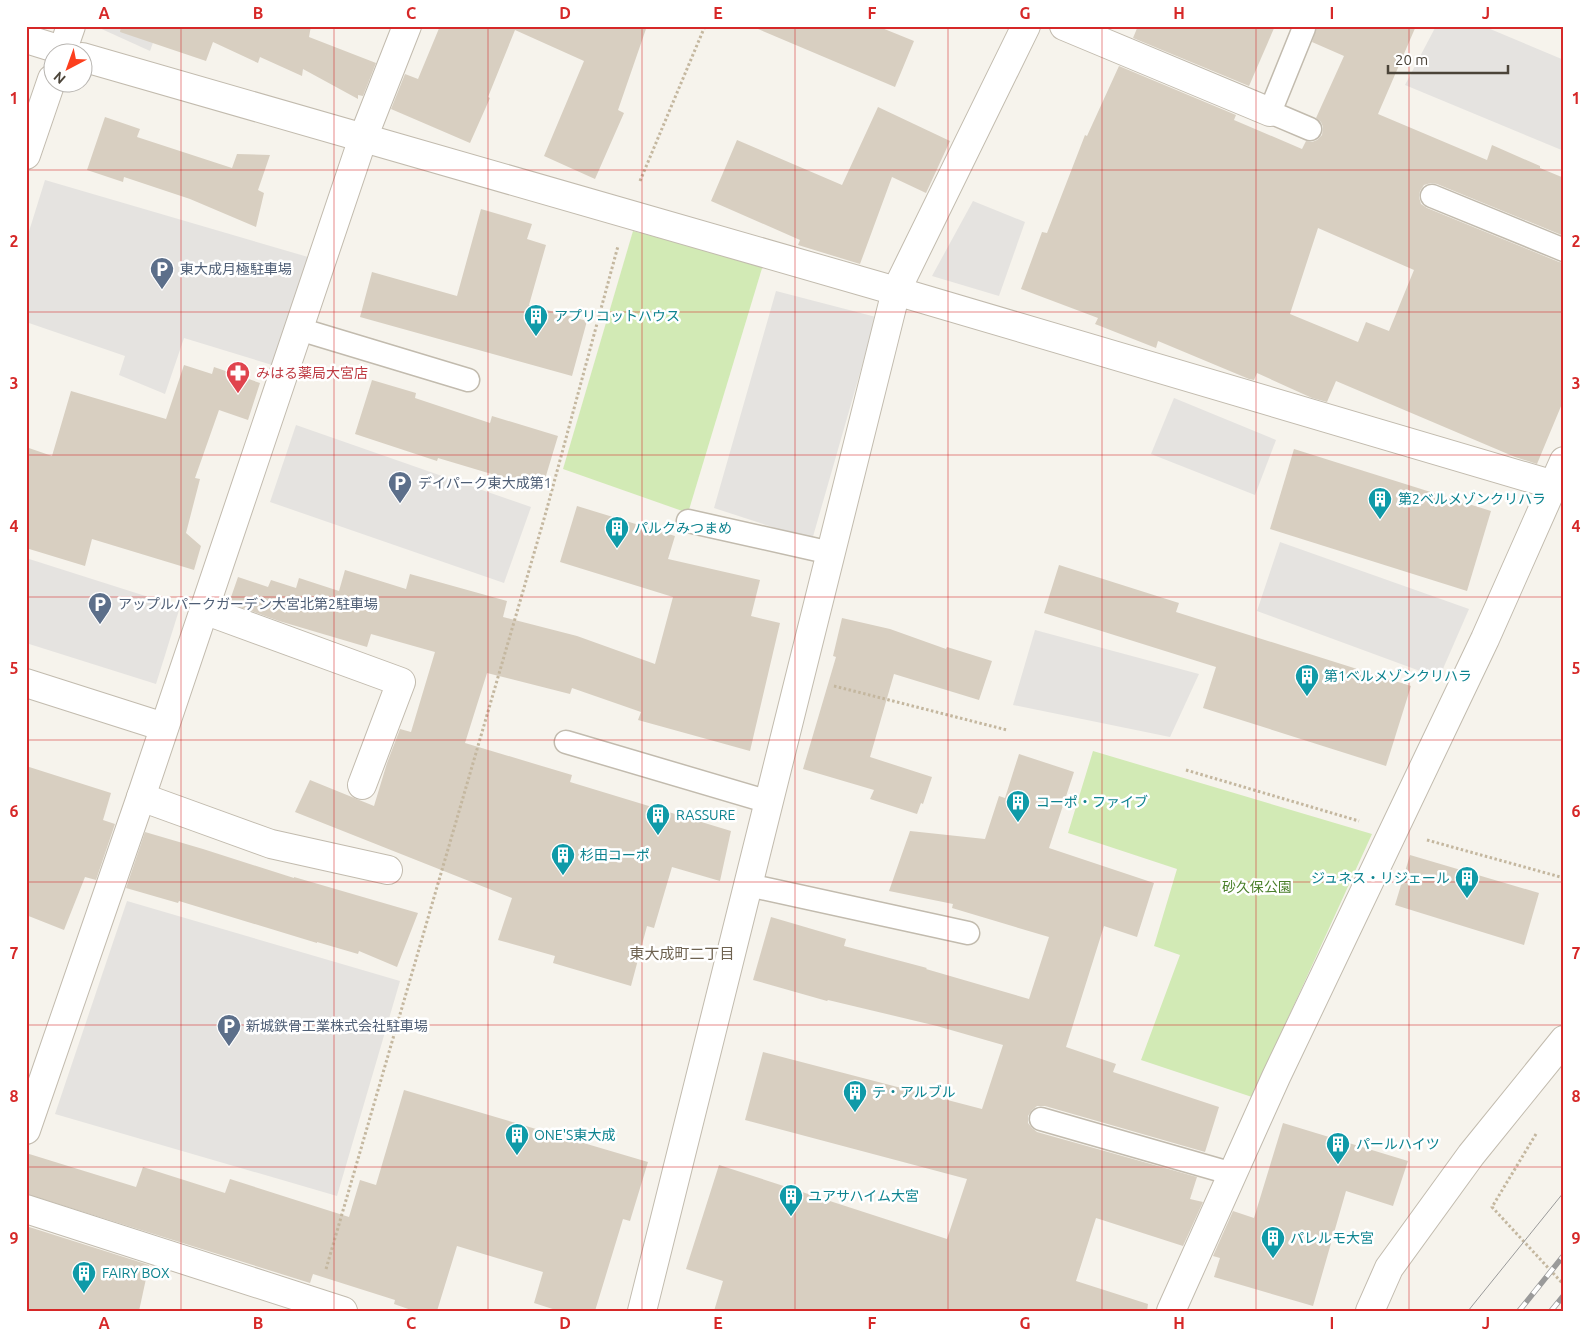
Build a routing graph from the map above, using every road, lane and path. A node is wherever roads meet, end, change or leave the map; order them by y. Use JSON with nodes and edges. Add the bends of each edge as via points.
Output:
{"nodes":[{"id":1,"x":407,"y":26,"type":"edge"},
{"id":2,"x":705,"y":26,"type":"edge"},
{"id":3,"x":1026,"y":26,"type":"edge"},
{"id":4,"x":1064,"y":26,"type":"edge"},
{"id":5,"x":1304,"y":28,"type":"dead end"},
{"id":6,"x":26,"y":39,"type":"edge"},
{"id":7,"x":42,"y":42,"type":"edge"},
{"id":8,"x":92,"y":55,"type":"edge"},
{"id":9,"x":48,"y":92,"type":"edge"},
{"id":10,"x":1270,"y":112,"type":"junction"},
{"id":11,"x":1310,"y":129,"type":"dead end"},
{"id":12,"x":363,"y":138,"type":"junction"},
{"id":13,"x":26,"y":155,"type":"edge"},
{"id":14,"x":1432,"y":196,"type":"dead end"},
{"id":15,"x":626,"y":214,"type":"junction"},
{"id":16,"x":1564,"y":250,"type":"edge"},
{"id":17,"x":896,"y":290,"type":"junction"},
{"id":18,"x":299,"y":330,"type":"junction"},
{"id":19,"x":468,"y":380,"type":"dead end"},
{"id":20,"x":1560,"y":478,"type":"edge"},
{"id":21,"x":688,"y":521,"type":"dead end"},
{"id":22,"x":831,"y":553,"type":"junction"},
{"id":23,"x":204,"y":610,"type":"junction"},
{"id":24,"x":799,"y":677,"type":"junction"},
{"id":25,"x":26,"y":683,"type":"edge"},
{"id":26,"x":164,"y":727,"type":"junction"},
{"id":27,"x":1008,"y":730,"type":"dead end"},
{"id":28,"x":566,"y":742,"type":"dead end"},
{"id":29,"x":362,"y":786,"type":"dead end"},
{"id":30,"x":141,"y":797,"type":"junction"},
{"id":31,"x":769,"y":802,"type":"junction"},
{"id":32,"x":388,"y":870,"type":"dead end"},
{"id":33,"x":748,"y":885,"type":"junction"},
{"id":34,"x":968,"y":933,"type":"dead end"},
{"id":35,"x":1564,"y":1040,"type":"edge"},
{"id":36,"x":1041,"y":1119,"type":"dead end"},
{"id":37,"x":26,"y":1130,"type":"edge"},
{"id":38,"x":1538,"y":1131,"type":"dead end"},
{"id":39,"x":1233,"y":1174,"type":"junction"},
{"id":40,"x":26,"y":1208,"type":"edge"},
{"id":41,"x":1564,"y":1285,"type":"edge"},
{"id":42,"x":317,"y":1302,"type":"junction"},
{"id":43,"x":343,"y":1311,"type":"edge"},
{"id":44,"x":642,"y":1311,"type":"edge"},
{"id":45,"x":1171,"y":1311,"type":"edge"},
{"id":46,"x":1370,"y":1311,"type":"edge"}],
"edges":[{"from":1,"to":12,"type":"street"},
{"from":2,"to":15,"type":"path"},
{"from":3,"to":17,"type":"street"},
{"from":4,"to":10,"type":"street"},
{"from":5,"to":10,"type":"lane"},
{"from":6,"to":7,"type":"street"},
{"from":8,"to":12,"type":"street"},
{"from":9,"to":13,"type":"street"},
{"from":10,"to":11,"type":"lane"},
{"from":12,"to":15,"type":"street"},
{"from":12,"to":18,"type":"street"},
{"from":14,"to":16,"type":"lane"},
{"from":15,"to":17,"type":"street"},
{"from":15,"to":42,"type":"path","via":[[546,512]]},
{"from":17,"to":20,"type":"street"},
{"from":17,"to":22,"type":"street"},
{"from":18,"to":19,"type":"lane"},
{"from":18,"to":23,"type":"street"},
{"from":20,"to":39,"type":"street"},
{"from":21,"to":22,"type":"lane"},
{"from":22,"to":24,"type":"street"},
{"from":23,"to":26,"type":"street"},
{"from":23,"to":29,"type":"street","via":[[401,682]]},
{"from":24,"to":27,"type":"path"},
{"from":24,"to":31,"type":"street"},
{"from":25,"to":26,"type":"street"},
{"from":26,"to":30,"type":"street"},
{"from":28,"to":31,"type":"lane"},
{"from":30,"to":32,"type":"street","via":[[271,844]]},
{"from":30,"to":37,"type":"street"},
{"from":31,"to":33,"type":"street"},
{"from":33,"to":34,"type":"lane"},
{"from":33,"to":44,"type":"street"},
{"from":35,"to":46,"type":"street","via":[[1471,1155],[1389,1268]]},
{"from":36,"to":39,"type":"lane"},
{"from":38,"to":41,"type":"path","via":[[1492,1207]]},
{"from":39,"to":45,"type":"street"},
{"from":40,"to":42,"type":"street"},
{"from":42,"to":43,"type":"street"}]}
